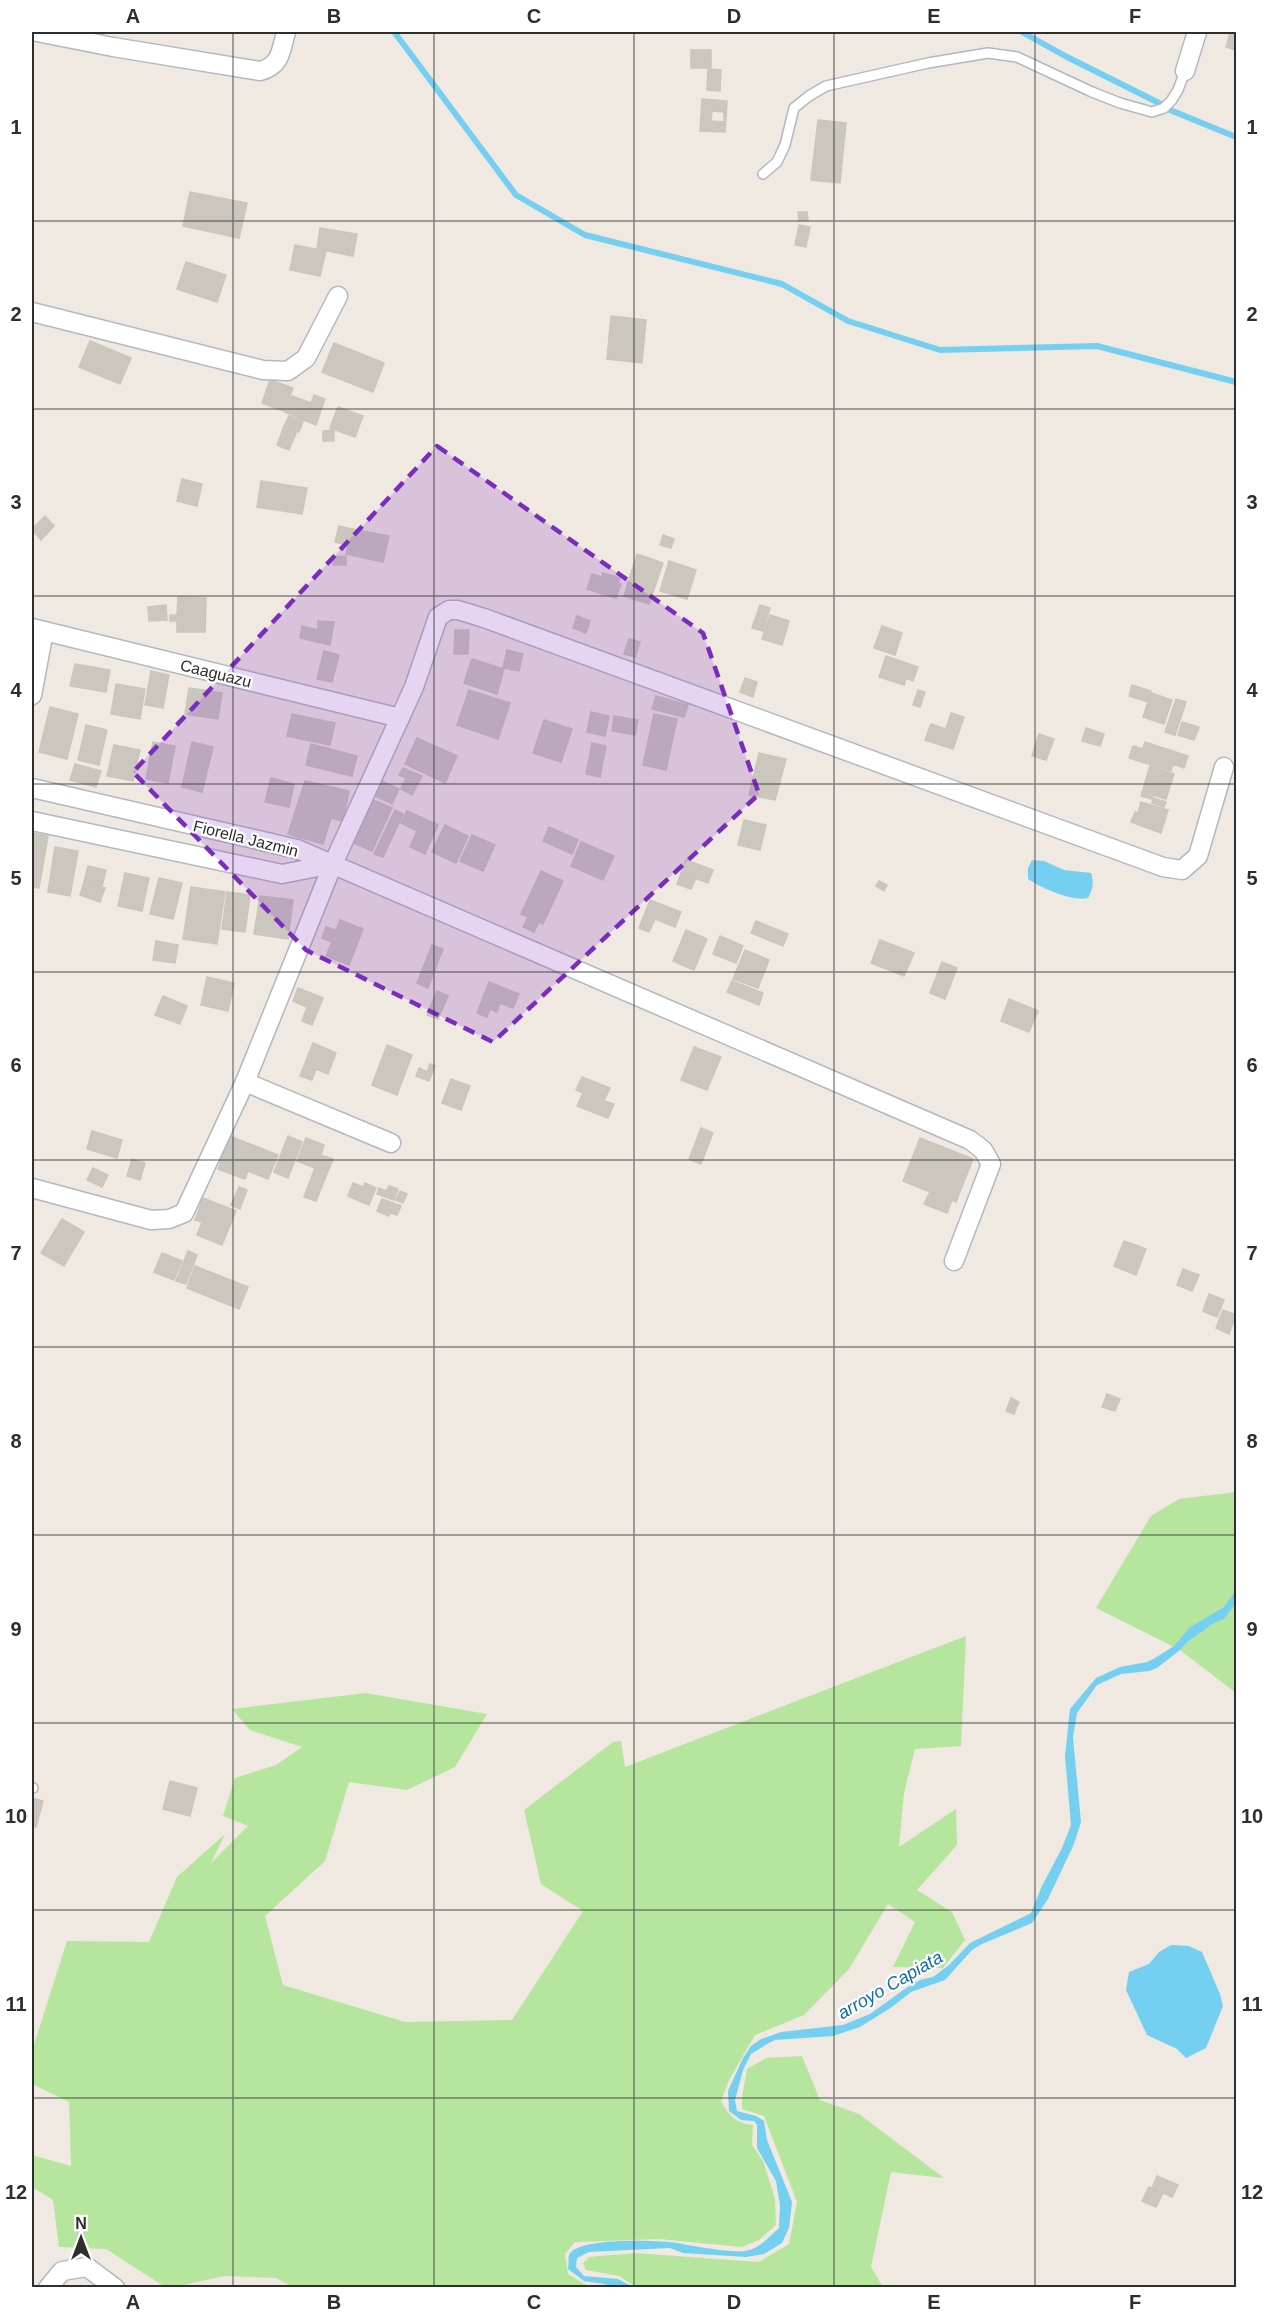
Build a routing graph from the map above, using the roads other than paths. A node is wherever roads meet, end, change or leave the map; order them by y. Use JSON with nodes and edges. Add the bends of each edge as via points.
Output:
{"nodes":[{"id":1,"x":37,"y":32,"type":"edge"},
{"id":2,"x":286,"y":32,"type":"edge"},
{"id":3,"x":1197,"y":32,"type":"edge"},
{"id":4,"x":1185,"y":71,"type":"joint"},
{"id":5,"x":763,"y":174,"type":"dead end"},
{"id":6,"x":338,"y":296,"type":"dead end"},
{"id":7,"x":32,"y":312,"type":"edge"},
{"id":8,"x":38,"y":629,"type":"edge"},
{"id":9,"x":32,"y":695,"type":"edge"},
{"id":10,"x":400,"y":718,"type":"junction"},
{"id":11,"x":1224,"y":767,"type":"dead end"},
{"id":12,"x":32,"y":788,"type":"edge"},
{"id":13,"x":32,"y":821,"type":"edge"},
{"id":14,"x":333,"y":864,"type":"junction"},
{"id":15,"x":244,"y":1082,"type":"junction"},
{"id":16,"x":392,"y":1143,"type":"dead end"},
{"id":17,"x":32,"y":1188,"type":"edge"},
{"id":18,"x":954,"y":1260,"type":"dead end"},
{"id":19,"x":48,"y":2288,"type":"edge"},
{"id":20,"x":115,"y":2288,"type":"edge"}],
"edges":[{"from":1,"to":2,"type":"street","via":[[260,71],[271,69],[278,61]]},
{"from":3,"to":4,"type":"street"},
{"from":4,"to":5,"type":"lane","via":[[1171,101],[1152,112],[1120,103],[1002,53],[928,63],[826,86],[794,108],[785,145],[777,162]]},
{"from":6,"to":7,"type":"street","via":[[306,358],[288,371],[263,370]]},
{"from":8,"to":9,"type":"street"},
{"from":8,"to":10,"type":"street","name":"Caaguazu"},
{"from":10,"to":11,"type":"street","via":[[438,617],[458,610],[1163,867],[1182,870],[1197,856]]},
{"from":10,"to":14,"type":"street"},
{"from":12,"to":14,"type":"street","name":"Fiorella Jazmin","via":[[291,848]]},
{"from":13,"to":14,"type":"street","name":"Fiorella Jazmin","via":[[282,874]]},
{"from":14,"to":15,"type":"street"},
{"from":14,"to":18,"type":"street","via":[[970,1140],[983,1150],[991,1164]]},
{"from":15,"to":16,"type":"street"},
{"from":15,"to":17,"type":"street","via":[[184,1213],[151,1220]]},
{"from":19,"to":20,"type":"street","via":[[62,2271],[87,2267]]}]}
